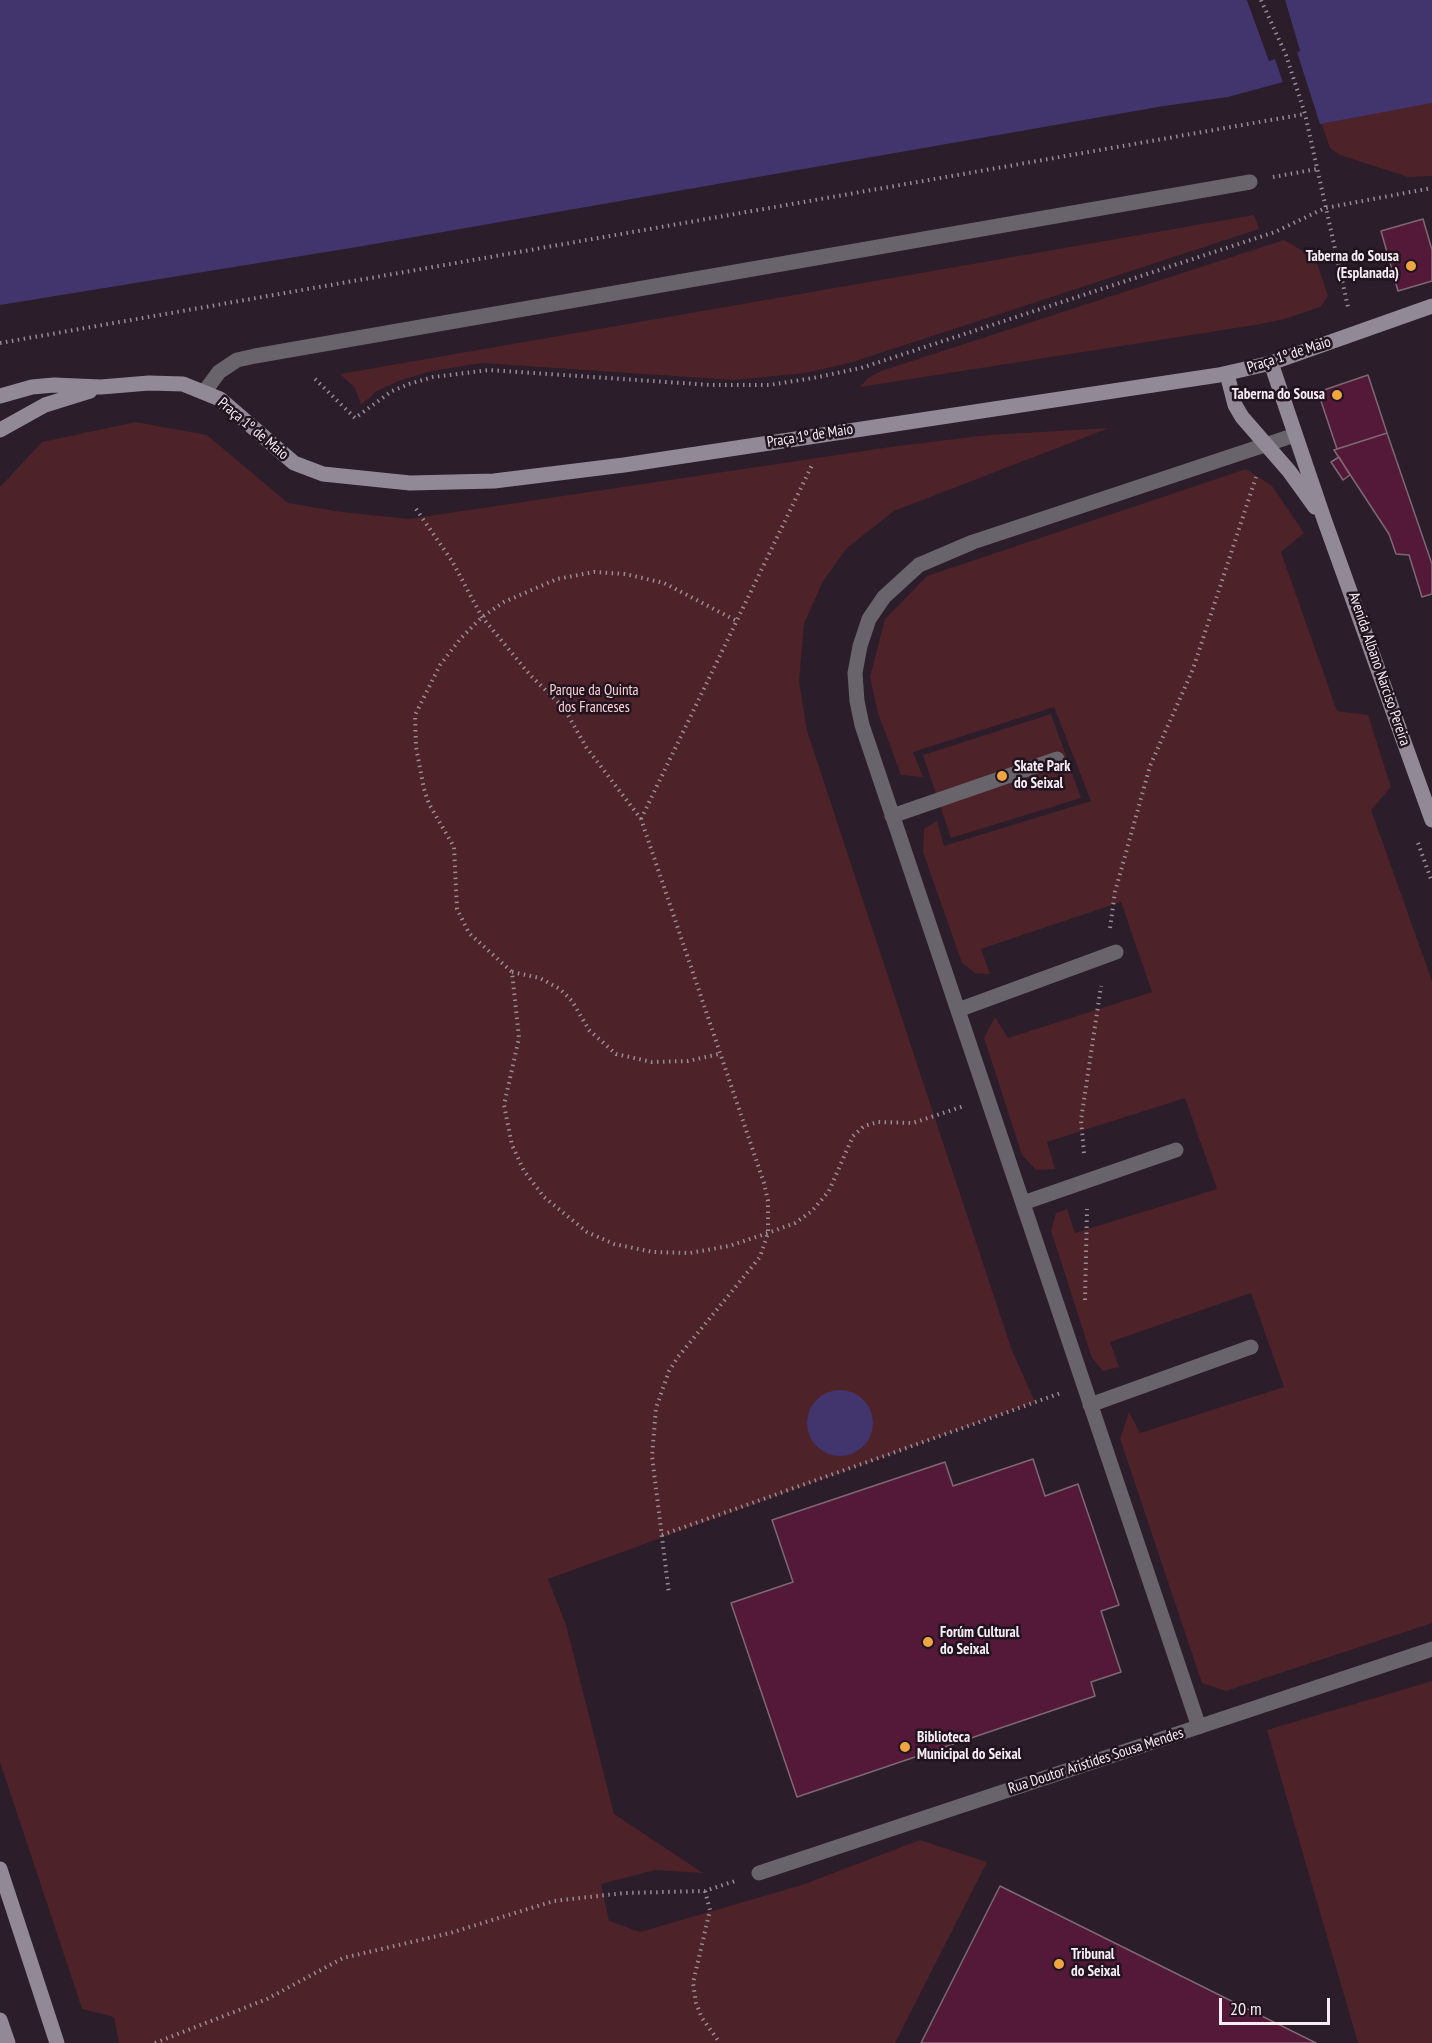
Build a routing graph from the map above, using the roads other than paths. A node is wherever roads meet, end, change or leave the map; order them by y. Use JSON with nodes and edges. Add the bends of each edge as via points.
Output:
{"nodes":[{"id":1,"x":1250,"y":182,"type":"road end"},
{"id":2,"x":1432,"y":306,"type":"edge"},
{"id":3,"x":1271,"y":363,"type":"junction"},
{"id":4,"x":1227,"y":374,"type":"junction"},
{"id":5,"x":101,"y":387,"type":"junction"},
{"id":6,"x":205,"y":391,"type":"junction"},
{"id":7,"x":0,"y":396,"type":"edge"},
{"id":8,"x":0,"y":430,"type":"edge"},
{"id":9,"x":1295,"y":435,"type":"junction"},
{"id":10,"x":1267,"y":445,"type":"junction"},
{"id":11,"x":1324,"y":519,"type":"junction"},
{"id":12,"x":1057,"y":759,"type":"dead end"},
{"id":13,"x":892,"y":816,"type":"junction"},
{"id":14,"x":1432,"y":820,"type":"edge"},
{"id":15,"x":1111,"y":954,"type":"road end"},
{"id":16,"x":958,"y":1010,"type":"junction"},
{"id":17,"x":1176,"y":1150,"type":"dead end"},
{"id":18,"x":1023,"y":1203,"type":"junction"},
{"id":19,"x":1251,"y":1347,"type":"dead end"},
{"id":20,"x":1090,"y":1405,"type":"junction"},
{"id":21,"x":1432,"y":1649,"type":"edge"},
{"id":22,"x":1199,"y":1727,"type":"junction"},
{"id":23,"x":0,"y":1869,"type":"edge"},
{"id":24,"x":759,"y":1873,"type":"road end"},
{"id":25,"x":41,"y":1994,"type":"junction"},
{"id":26,"x":0,"y":2020,"type":"edge"},
{"id":27,"x":8,"y":2043,"type":"edge"},
{"id":28,"x":45,"y":2043,"type":"edge"},
{"id":29,"x":57,"y":2043,"type":"edge"}],
"edges":[{"from":1,"to":6,"type":"street","name":"Praça 1º de Maio","via":[[255,356],[237,360],[219,372]]},
{"from":2,"to":3,"type":"street","name":"Praça 1º de Maio"},
{"from":3,"to":4,"type":"street","name":"Praça 1º de Maio"},
{"from":3,"to":9,"type":"street","name":"Avenida Albano Narciso Pereira"},
{"from":4,"to":6,"type":"street","name":"Praça 1º de Maio","via":[[531,477],[453,483],[343,477],[294,463],[236,412]]},
{"from":4,"to":10,"type":"street","via":[[1235,405]]},
{"from":5,"to":6,"type":"street","name":"Praça 1º de Maio","via":[[171,383]]},
{"from":5,"to":7,"type":"street","via":[[43,386]]},
{"from":5,"to":8,"type":"street","via":[[45,405]]},
{"from":9,"to":10,"type":"street"},
{"from":9,"to":11,"type":"street","name":"Avenida Albano Narciso Pereira"},
{"from":10,"to":11,"type":"street"},
{"from":10,"to":13,"type":"street","via":[[972,542],[918,566],[901,579],[870,619],[855,673],[862,725]]},
{"from":11,"to":14,"type":"street","name":"Avenida Albano Narciso Pereira"},
{"from":12,"to":13,"type":"street"},
{"from":13,"to":16,"type":"street"},
{"from":15,"to":16,"type":"street"},
{"from":16,"to":18,"type":"street"},
{"from":17,"to":18,"type":"street"},
{"from":18,"to":20,"type":"street"},
{"from":19,"to":20,"type":"street"},
{"from":20,"to":22,"type":"street"},
{"from":21,"to":22,"type":"street","name":"Rua Doutor Aristides Sousa Mendes"},
{"from":22,"to":24,"type":"street","name":"Rua Doutor Aristides Sousa Mendes"},
{"from":23,"to":25,"type":"street"},
{"from":25,"to":28,"type":"street"},
{"from":25,"to":29,"type":"street"},
{"from":26,"to":27,"type":"street"}]}
